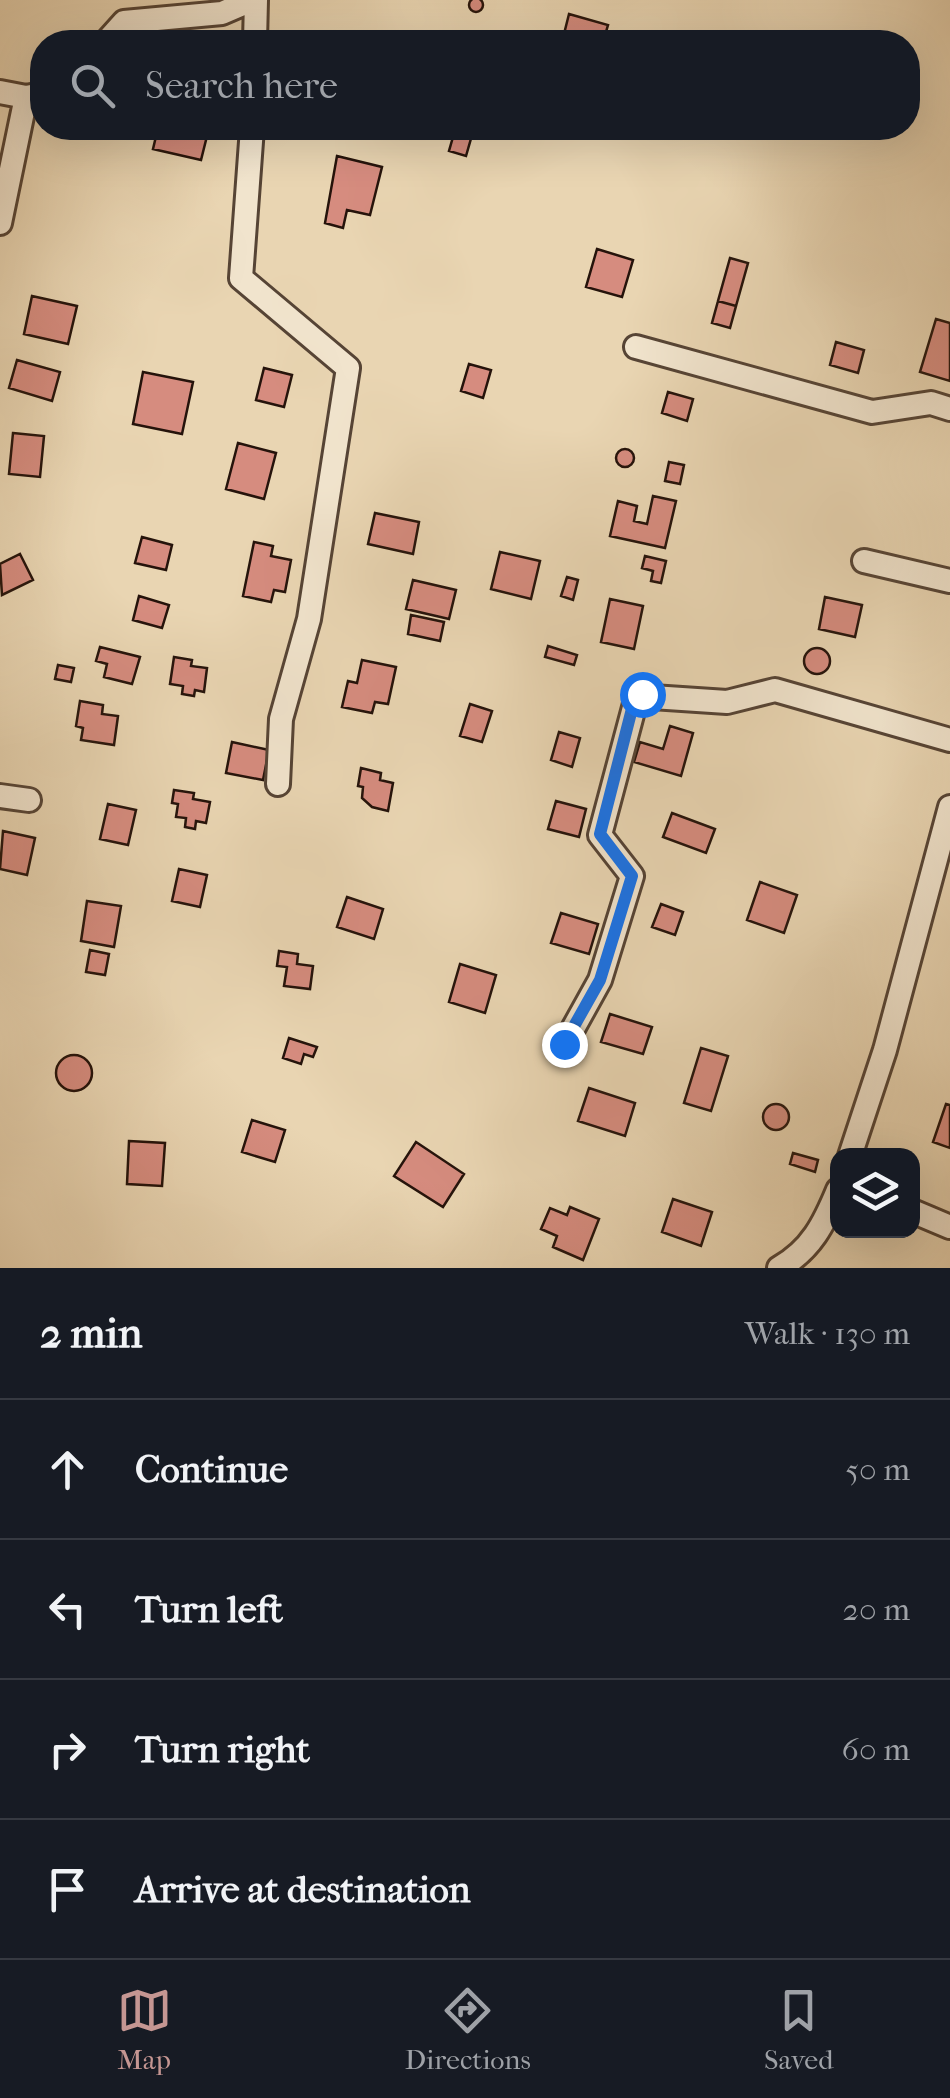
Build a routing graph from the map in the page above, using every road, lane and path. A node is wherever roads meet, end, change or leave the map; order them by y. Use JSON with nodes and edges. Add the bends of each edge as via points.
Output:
{"nodes":[{"id":1,"x":254,"y":0,"type":"edge"},
{"id":2,"x":117,"y":30,"type":"edge"},
{"id":3,"x":255,"y":30,"type":"edge"},
{"id":4,"x":0,"y":92,"type":"edge"},
{"id":5,"x":30,"y":96,"type":"edge"},
{"id":6,"x":30,"y":111,"type":"edge"},
{"id":7,"x":251,"y":140,"type":"edge"},
{"id":8,"x":0,"y":223,"type":"edge"},
{"id":9,"x":636,"y":347,"type":"dead end"},
{"id":10,"x":950,"y":410,"type":"edge"},
{"id":11,"x":864,"y":561,"type":"dead end"},
{"id":12,"x":950,"y":581,"type":"edge"},
{"id":13,"x":950,"y":740,"type":"edge"},
{"id":14,"x":278,"y":784,"type":"dead end"},
{"id":15,"x":0,"y":796,"type":"edge"},
{"id":16,"x":29,"y":800,"type":"dead end"},
{"id":17,"x":950,"y":808,"type":"edge"},
{"id":18,"x":564,"y":1044,"type":"dead end"},
{"id":19,"x":853,"y":1148,"type":"edge"},
{"id":20,"x":830,"y":1209,"type":"edge"},
{"id":21,"x":920,"y":1214,"type":"edge"},
{"id":22,"x":950,"y":1227,"type":"edge"},
{"id":23,"x":779,"y":1268,"type":"edge"}],
"edges":[{"from":1,"to":2,"type":"street","via":[[222,13],[124,22]]},
{"from":1,"to":3,"type":"street"},
{"from":4,"to":5,"type":"street"},
{"from":6,"to":8,"type":"street"},
{"from":7,"to":14,"type":"street","via":[[240,278],[348,368],[309,619],[282,719]]},
{"from":9,"to":10,"type":"street","via":[[872,412],[931,403]]},
{"from":11,"to":12,"type":"street"},
{"from":13,"to":18,"type":"street","via":[[775,690],[727,702],[637,696],[600,834],[632,876],[600,980]]},
{"from":15,"to":16,"type":"street"},
{"from":17,"to":19,"type":"street","via":[[886,1050]]},
{"from":20,"to":23,"type":"street","via":[[811,1244]]},
{"from":21,"to":22,"type":"street"}]}
